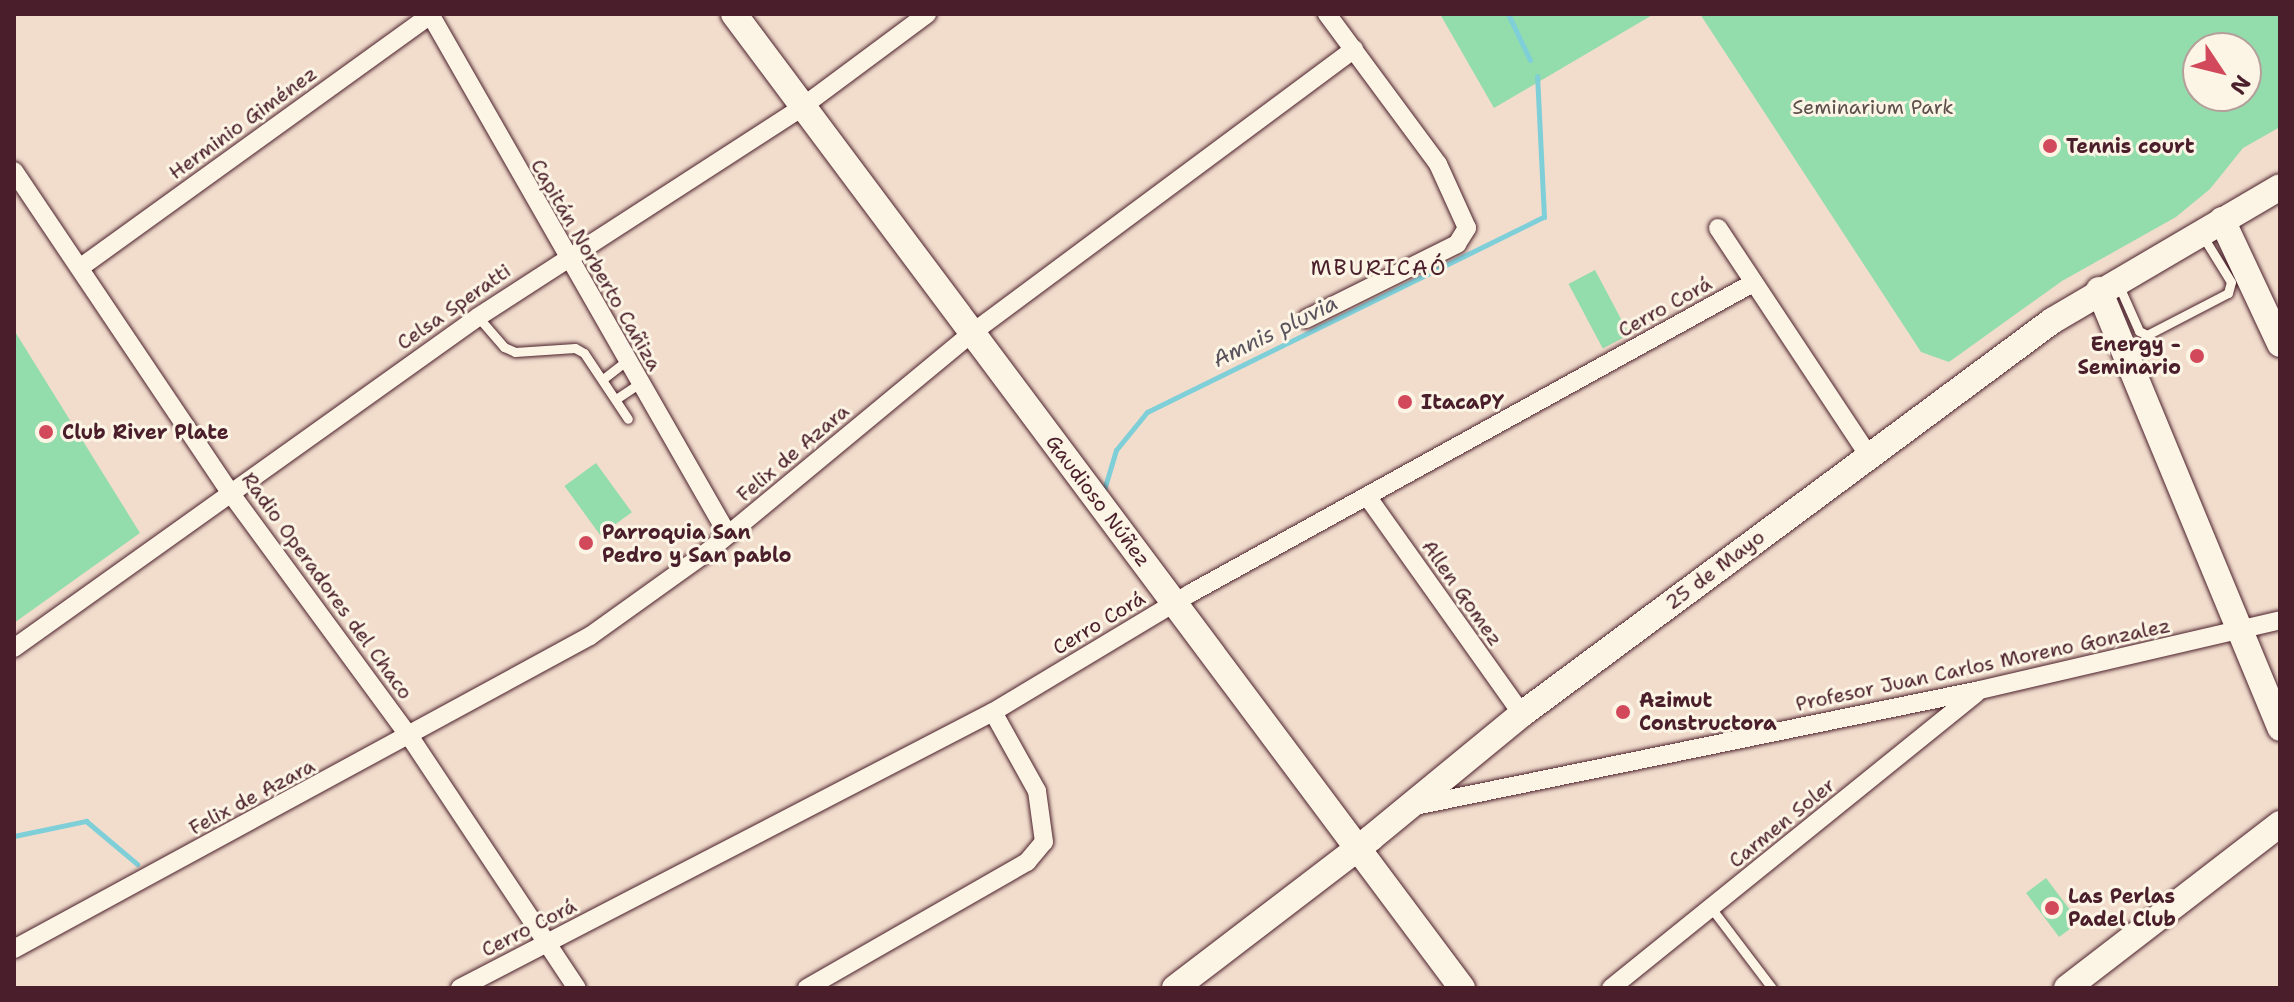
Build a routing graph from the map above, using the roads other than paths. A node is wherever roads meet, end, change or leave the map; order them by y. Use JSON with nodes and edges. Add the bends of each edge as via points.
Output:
{"nodes":[{"id":1,"x":430,"y":14,"type":"edge"},
{"id":2,"x":734,"y":14,"type":"edge"},
{"id":3,"x":927,"y":14,"type":"edge"},
{"id":4,"x":1327,"y":14,"type":"edge"},
{"id":5,"x":1354,"y":49,"type":"junction"},
{"id":6,"x":802,"y":107,"type":"junction"},
{"id":7,"x":14,"y":171,"type":"edge"},
{"id":8,"x":2280,"y":187,"type":"edge"},
{"id":9,"x":2212,"y":226,"type":"junction"},
{"id":10,"x":1718,"y":228,"type":"dead end"},
{"id":11,"x":564,"y":258,"type":"junction"},
{"id":12,"x":81,"y":267,"type":"junction"},
{"id":13,"x":2237,"y":275,"type":"junction"},
{"id":14,"x":1753,"y":283,"type":"junction"},
{"id":15,"x":2108,"y":285,"type":"junction"},
{"id":16,"x":478,"y":317,"type":"junction"},
{"id":17,"x":1306,"y":319,"type":"dead end"},
{"id":18,"x":2126,"y":328,"type":"junction"},
{"id":19,"x":972,"y":333,"type":"junction"},
{"id":20,"x":2280,"y":344,"type":"edge"},
{"id":21,"x":625,"y":362,"type":"junction"},
{"id":22,"x":603,"y":379,"type":"junction"},
{"id":23,"x":638,"y":384,"type":"junction"},
{"id":24,"x":616,"y":399,"type":"junction"},
{"id":25,"x":628,"y":419,"type":"dead end"},
{"id":26,"x":1868,"y":455,"type":"junction"},
{"id":27,"x":229,"y":491,"type":"junction"},
{"id":28,"x":1367,"y":496,"type":"junction"},
{"id":29,"x":728,"y":535,"type":"junction"},
{"id":30,"x":1174,"y":604,"type":"junction"},
{"id":31,"x":2280,"y":620,"type":"edge"},
{"id":32,"x":2239,"y":631,"type":"junction"},
{"id":33,"x":14,"y":648,"type":"edge"},
{"id":34,"x":1980,"y":690,"type":"junction"},
{"id":35,"x":993,"y":712,"type":"junction"},
{"id":36,"x":1522,"y":714,"type":"junction"},
{"id":37,"x":2280,"y":728,"type":"edge"},
{"id":38,"x":410,"y":737,"type":"junction"},
{"id":39,"x":1411,"y":806,"type":"junction"},
{"id":40,"x":2280,"y":824,"type":"edge"},
{"id":41,"x":1356,"y":850,"type":"junction"},
{"id":42,"x":1712,"y":909,"type":"junction"},
{"id":43,"x":545,"y":945,"type":"junction"},
{"id":44,"x":14,"y":949,"type":"edge"},
{"id":45,"x":460,"y":988,"type":"edge"},
{"id":46,"x":577,"y":988,"type":"edge"},
{"id":47,"x":807,"y":988,"type":"edge"},
{"id":48,"x":1175,"y":988,"type":"edge"},
{"id":49,"x":1462,"y":988,"type":"edge"},
{"id":50,"x":1611,"y":988,"type":"edge"},
{"id":51,"x":1772,"y":988,"type":"edge"},
{"id":52,"x":2067,"y":988,"type":"edge"}],
"edges":[{"from":1,"to":11,"type":"street","name":"Capitán Norberto Cañiza"},
{"from":1,"to":12,"type":"street","name":"Herminio Giménez"},
{"from":2,"to":6,"type":"street","name":"Gaudioso Núñez"},
{"from":3,"to":6,"type":"street","name":"Celsa Speratti"},
{"from":4,"to":5,"type":"street"},
{"from":5,"to":17,"type":"street","via":[[1438,164],[1467,228],[1457,244]]},
{"from":5,"to":19,"type":"street","name":"Felix de Azara"},
{"from":6,"to":11,"type":"street","name":"Celsa Speratti"},
{"from":6,"to":19,"type":"street","name":"Gaudioso Núñez"},
{"from":7,"to":12,"type":"street","name":"Radio Operadores del Chaco"},
{"from":8,"to":9,"type":"street","name":"25 de Mayo"},
{"from":9,"to":13,"type":"street"},
{"from":9,"to":15,"type":"street","name":"25 de Mayo"},
{"from":10,"to":14,"type":"street"},
{"from":11,"to":16,"type":"street","name":"Celsa Speratti"},
{"from":11,"to":21,"type":"street","name":"Capitán Norberto Cañiza"},
{"from":12,"to":27,"type":"street","name":"Radio Operadores del Chaco"},
{"from":13,"to":18,"type":"lane","via":[[2228,293],[2147,335]]},
{"from":13,"to":20,"type":"street"},
{"from":14,"to":26,"type":"street"},
{"from":14,"to":28,"type":"street","name":"Cerro Corá"},
{"from":15,"to":18,"type":"street"},
{"from":15,"to":26,"type":"street","name":"25 de Mayo"},
{"from":16,"to":22,"type":"lane","via":[[515,352],[575,348]]},
{"from":16,"to":27,"type":"street","name":"Celsa Speratti"},
{"from":18,"to":32,"type":"street"},
{"from":19,"to":29,"type":"street","name":"Felix de Azara"},
{"from":19,"to":30,"type":"street","name":"Gaudioso Núñez"},
{"from":21,"to":22,"type":"lane"},
{"from":21,"to":23,"type":"street","name":"Capitán Norberto Cañiza"},
{"from":22,"to":24,"type":"lane"},
{"from":23,"to":24,"type":"lane"},
{"from":23,"to":29,"type":"street","name":"Capitán Norberto Cañiza"},
{"from":24,"to":25,"type":"lane"},
{"from":26,"to":36,"type":"street","name":"25 de Mayo"},
{"from":27,"to":33,"type":"street","name":"Celsa Speratti"},
{"from":27,"to":38,"type":"street","name":"Radio Operadores del Chaco"},
{"from":28,"to":30,"type":"street","name":"Cerro Corá"},
{"from":28,"to":36,"type":"street","name":"Allen Gomez"},
{"from":29,"to":38,"type":"street","name":"Felix de Azara","via":[[590,636]]},
{"from":30,"to":35,"type":"street","name":"Cerro Corá"},
{"from":30,"to":41,"type":"street","name":"Gaudioso Núñez"},
{"from":31,"to":32,"type":"street","name":"Profesor Juan Carlos Moreno Gonzalez"},
{"from":32,"to":34,"type":"street","name":"Profesor Juan Carlos Moreno Gonzalez"},
{"from":32,"to":37,"type":"street"},
{"from":34,"to":39,"type":"street","name":"Profesor Juan Carlos Moreno Gonzalez"},
{"from":34,"to":42,"type":"street","name":"Carmen Soler"},
{"from":35,"to":43,"type":"street","name":"Cerro Corá"},
{"from":35,"to":47,"type":"street","via":[[1037,791],[1044,842],[1027,862]]},
{"from":36,"to":39,"type":"street","name":"25 de Mayo"},
{"from":38,"to":43,"type":"street","name":"Radio Operadores del Chaco"},
{"from":38,"to":44,"type":"street","name":"Felix de Azara"},
{"from":39,"to":41,"type":"street","name":"25 de Mayo"},
{"from":40,"to":52,"type":"street"},
{"from":41,"to":48,"type":"street","name":"25 de Mayo"},
{"from":41,"to":49,"type":"street","name":"Gaudioso Núñez"},
{"from":42,"to":50,"type":"street","name":"Carmen Soler"},
{"from":42,"to":51,"type":"lane"},
{"from":43,"to":45,"type":"street","name":"Cerro Corá"},
{"from":43,"to":46,"type":"street","name":"Radio Operadores del Chaco"}]}
